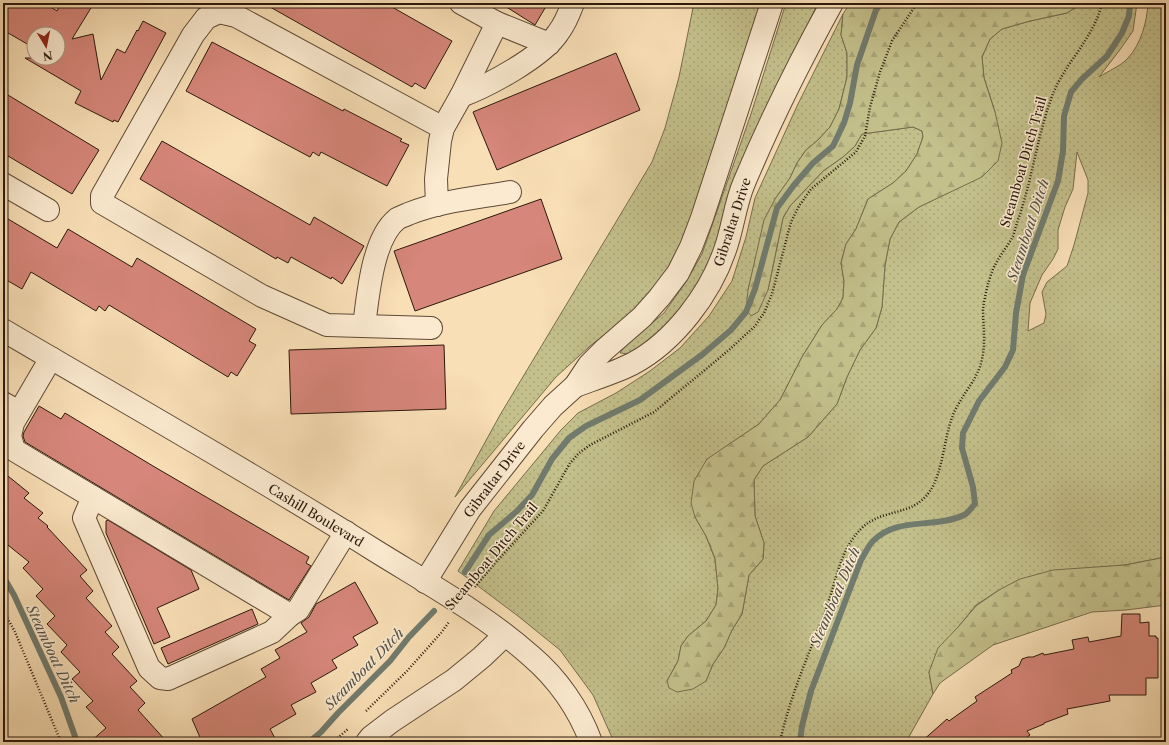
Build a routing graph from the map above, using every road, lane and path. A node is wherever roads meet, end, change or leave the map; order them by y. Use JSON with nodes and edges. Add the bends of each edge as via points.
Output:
{"nodes":[{"id":1,"x":461,"y":3,"type":"edge"},
{"id":2,"x":572,"y":3,"type":"edge"},
{"id":3,"x":772,"y":3,"type":"edge"},
{"id":4,"x":832,"y":3,"type":"edge"},
{"id":5,"x":917,"y":3,"type":"edge"},
{"id":6,"x":1102,"y":3,"type":"edge"},
{"id":7,"x":497,"y":23,"type":"junction"},
{"id":8,"x":549,"y":44,"type":"junction"},
{"id":9,"x":461,"y":96,"type":"junction"},
{"id":10,"x":443,"y":128,"type":"junction"},
{"id":11,"x":3,"y":184,"type":"edge"},
{"id":12,"x":510,"y":192,"type":"dead end"},
{"id":13,"x":437,"y":205,"type":"junction"},
{"id":14,"x":48,"y":210,"type":"dead end"},
{"id":15,"x":364,"y":326,"type":"junction"},
{"id":16,"x":431,"y":328,"type":"dead end"},
{"id":17,"x":3,"y":330,"type":"edge"},
{"id":18,"x":51,"y":358,"type":"junction"},
{"id":19,"x":575,"y":386,"type":"junction"},
{"id":20,"x":11,"y":408,"type":"edge"},
{"id":21,"x":93,"y":497,"type":"junction"},
{"id":22,"x":346,"y":532,"type":"junction"},
{"id":23,"x":425,"y":582,"type":"junction"},
{"id":24,"x":461,"y":605,"type":"junction"},
{"id":25,"x":3,"y":610,"type":"edge"},
{"id":26,"x":290,"y":616,"type":"junction"},
{"id":27,"x":505,"y":635,"type":"junction"},
{"id":28,"x":361,"y":716,"type":"dead end"},
{"id":29,"x":351,"y":726,"type":"dead end"},
{"id":30,"x":61,"y":742,"type":"edge"},
{"id":31,"x":333,"y":742,"type":"edge"},
{"id":32,"x":367,"y":742,"type":"edge"},
{"id":33,"x":591,"y":742,"type":"edge"},
{"id":34,"x":780,"y":742,"type":"edge"}],
"edges":[{"from":1,"to":7,"type":"street"},
{"from":2,"to":8,"type":"street","via":[[558,34]]},
{"from":3,"to":19,"type":"street","name":"Gibraltar Drive","via":[[702,218],[678,272],[642,317],[589,365]]},
{"from":4,"to":19,"type":"street","name":"Gibraltar Drive","via":[[804,53],[752,165],[741,190],[726,249],[699,302],[683,322],[650,353],[632,364]]},
{"from":5,"to":24,"type":"path","name":"Steamboat Ditch Trail","via":[[892,41],[870,107],[865,136],[856,152],[811,189],[799,206],[791,222],[772,294],[755,326],[654,412],[590,444],[579,453],[570,463],[543,511]]},
{"from":6,"to":34,"type":"path","name":"Steamboat Ditch Trail","via":[[1099,16],[1051,96],[1019,217],[1012,237],[994,266],[988,284],[983,307],[985,340],[982,361],[952,416],[936,479],[920,503],[909,509],[873,519],[849,545],[790,705]]},
{"from":7,"to":8,"type":"street"},
{"from":7,"to":9,"type":"street"},
{"from":8,"to":9,"type":"street","via":[[496,80]]},
{"from":9,"to":10,"type":"street"},
{"from":10,"to":13,"type":"street","via":[[436,179]]},
{"from":10,"to":15,"type":"street","via":[[236,16],[219,12],[206,18],[193,36],[102,196],[102,203],[262,296],[327,325]]},
{"from":11,"to":14,"type":"street"},
{"from":12,"to":13,"type":"street"},
{"from":13,"to":15,"type":"street","via":[[397,219],[388,230],[372,273]]},
{"from":15,"to":16,"type":"street"},
{"from":17,"to":18,"type":"street","name":"Cashill Boulevard"},
{"from":18,"to":20,"type":"street"},
{"from":18,"to":22,"type":"street","name":"Cashill Boulevard"},
{"from":19,"to":23,"type":"street","name":"Gibraltar Drive","via":[[553,406],[492,479],[470,509]]},
{"from":20,"to":21,"type":"street","via":[[13,423],[10,436],[14,450]]},
{"from":21,"to":26,"type":"street"},
{"from":21,"to":26,"type":"street","via":[[84,518],[149,668],[160,678],[168,679],[272,632]]},
{"from":22,"to":23,"type":"street","name":"Cashill Boulevard"},
{"from":22,"to":26,"type":"street","via":[[298,610]]},
{"from":23,"to":24,"type":"street","name":"Cashill Boulevard"},
{"from":24,"to":27,"type":"street","name":"Cashill Boulevard"},
{"from":24,"to":28,"type":"path","name":"Steamboat Ditch Trail","via":[[441,633],[407,671]]},
{"from":25,"to":30,"type":"path","via":[[15,632]]},
{"from":27,"to":32,"type":"street","via":[[454,680],[392,721]]},
{"from":27,"to":33,"type":"street","name":"Cashill Boulevard","via":[[532,657],[556,682],[574,706]]},
{"from":29,"to":31,"type":"path"}]}
